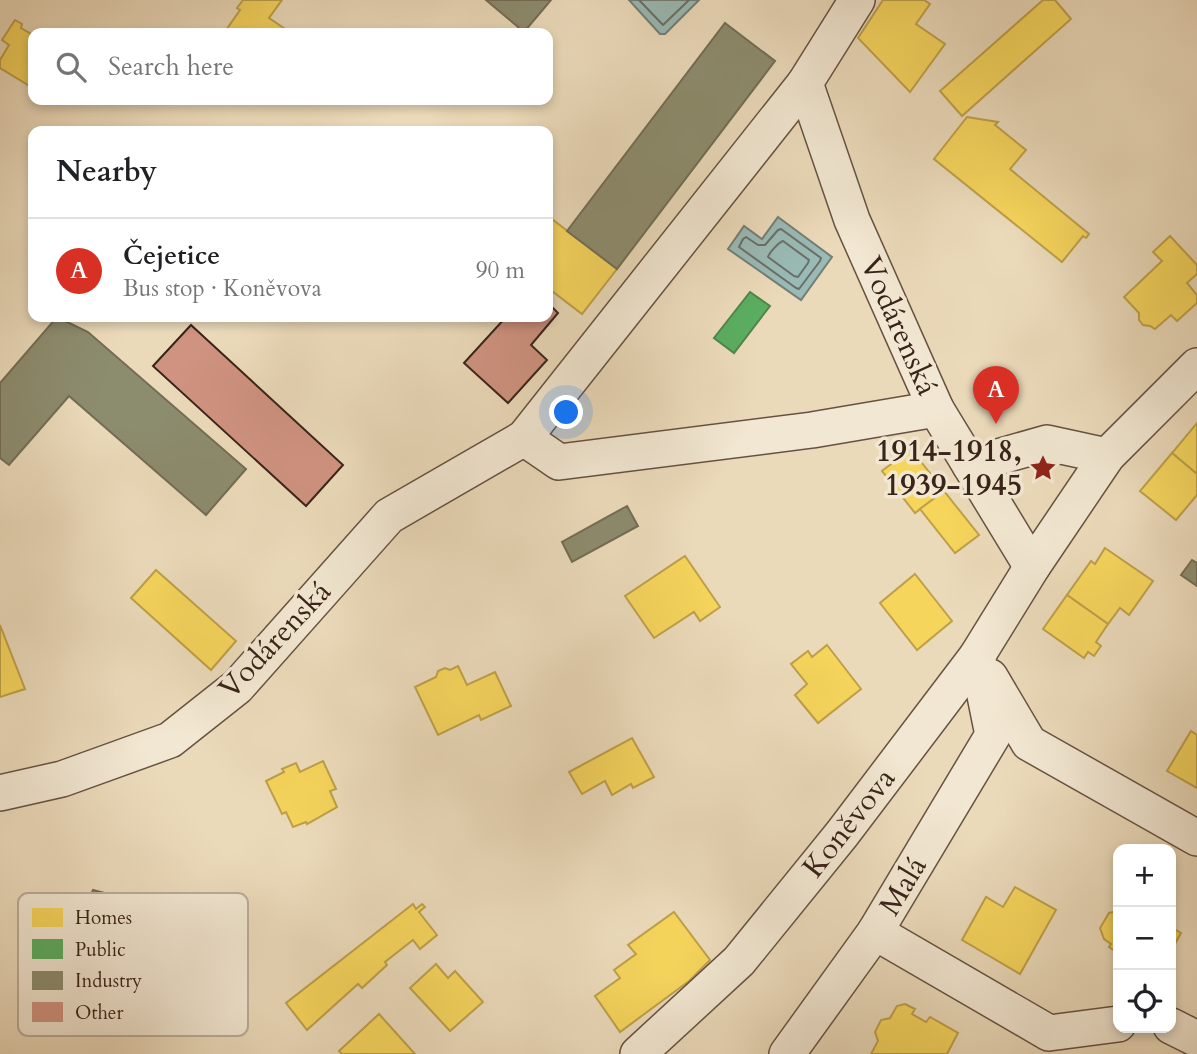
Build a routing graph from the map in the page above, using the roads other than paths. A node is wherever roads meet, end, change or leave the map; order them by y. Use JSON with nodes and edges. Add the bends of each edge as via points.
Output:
{"nodes":[{"id":1,"x":857,"y":0,"type":"edge"},
{"id":2,"x":805,"y":83,"type":"junction"},
{"id":3,"x":1197,"y":366,"type":"edge"},
{"id":4,"x":936,"y":409,"type":"junction"},
{"id":5,"x":524,"y":438,"type":"junction"},
{"id":6,"x":1107,"y":456,"type":"junction"},
{"id":7,"x":970,"y":465,"type":"junction"},
{"id":8,"x":1032,"y":567,"type":"junction"},
{"id":9,"x":977,"y":656,"type":"junction"},
{"id":10,"x":0,"y":793,"type":"edge"},
{"id":11,"x":1197,"y":838,"type":"edge"},
{"id":12,"x":875,"y":932,"type":"junction"},
{"id":13,"x":1113,"y":1025,"type":"edge"},
{"id":14,"x":1176,"y":1028,"type":"edge"},
{"id":15,"x":1197,"y":1039,"type":"edge"},
{"id":16,"x":1054,"y":1043,"type":"edge"},
{"id":17,"x":638,"y":1054,"type":"edge"},
{"id":18,"x":787,"y":1054,"type":"edge"}],
"edges":[{"from":1,"to":2,"type":"street","name":"Vodárenská"},
{"from":2,"to":4,"type":"street","name":"Vodárenská","via":[[852,220]]},
{"from":2,"to":5,"type":"street","name":"Vodárenská"},
{"from":3,"to":6,"type":"street","name":"Koněvova"},
{"from":4,"to":5,"type":"street","name":"Vodárenská","via":[[812,430],[559,462]]},
{"from":4,"to":7,"type":"street"},
{"from":5,"to":10,"type":"street","name":"Vodárenská","via":[[389,516],[237,687],[170,740],[62,779]]},
{"from":6,"to":7,"type":"street","via":[[1046,443]]},
{"from":6,"to":8,"type":"street","name":"Koněvova"},
{"from":7,"to":8,"type":"street"},
{"from":8,"to":9,"type":"street","name":"Koněvova"},
{"from":9,"to":11,"type":"street","via":[[1029,743]]},
{"from":9,"to":12,"type":"street","name":"Malá","via":[[993,735]]},
{"from":9,"to":17,"type":"street","name":"Koněvova","via":[[739,961]]},
{"from":12,"to":16,"type":"street","name":"Malá"},
{"from":12,"to":18,"type":"street"},
{"from":13,"to":16,"type":"street","name":"Malá"},
{"from":14,"to":15,"type":"street"}]}
